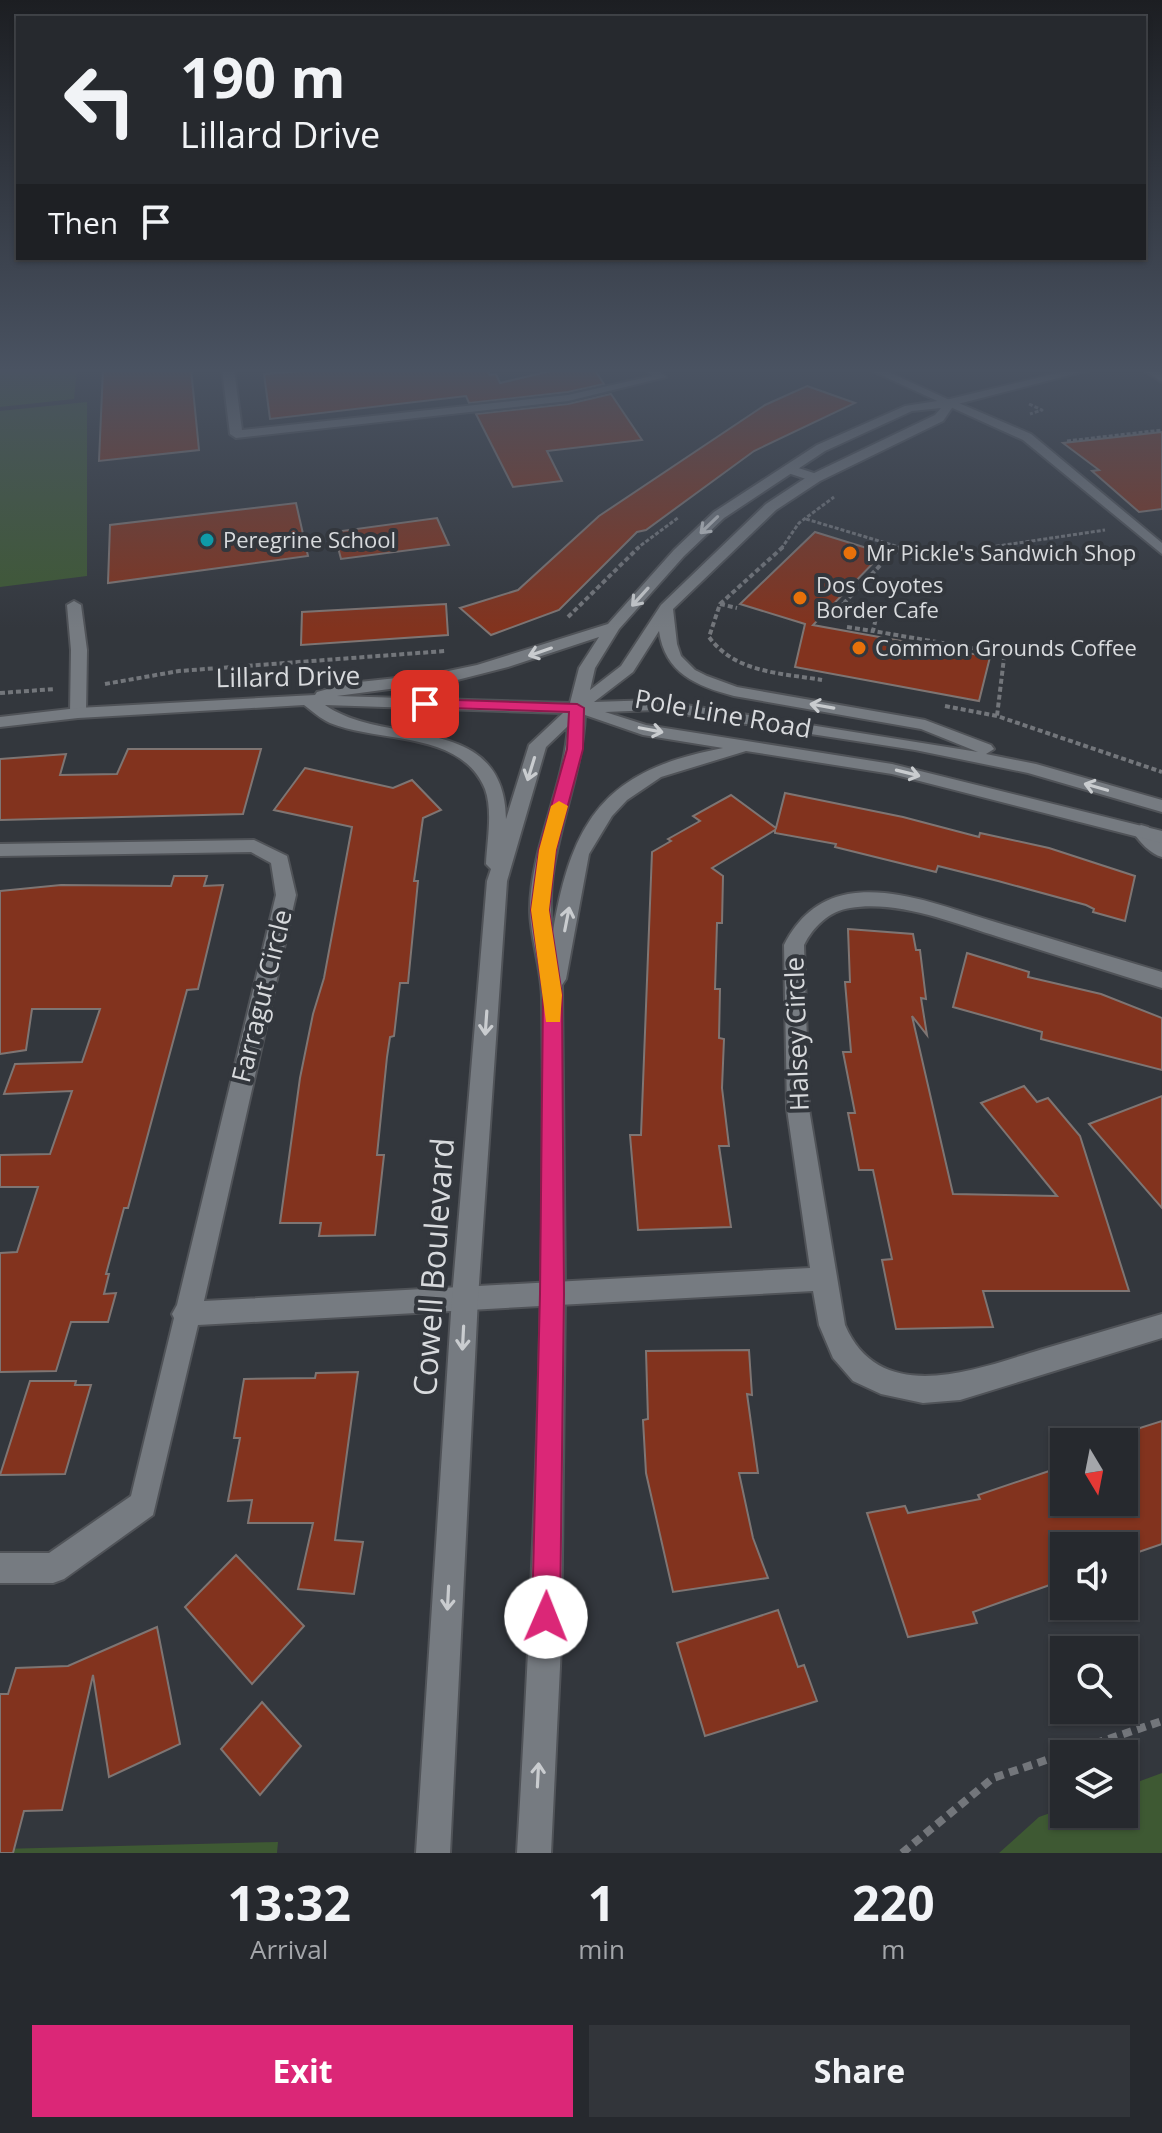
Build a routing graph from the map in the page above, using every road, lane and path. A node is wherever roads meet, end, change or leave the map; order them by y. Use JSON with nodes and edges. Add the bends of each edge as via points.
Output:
{"nodes":[{"id":1,"x":810,"y":455,"type":"edge"},
{"id":2,"x":862,"y":455,"type":"edge"},
{"id":3,"x":1049,"y":455,"type":"edge"},
{"id":4,"x":789,"y":469,"type":"junction"},
{"id":5,"x":815,"y":478,"type":"junction"},
{"id":6,"x":841,"y":492,"type":"dead end"},
{"id":7,"x":691,"y":508,"type":"dead end"},
{"id":8,"x":805,"y":518,"type":"junction"},
{"id":9,"x":1133,"y":526,"type":"junction"},
{"id":10,"x":1162,"y":550,"type":"edge"},
{"id":11,"x":894,"y":551,"type":"junction"},
{"id":12,"x":845,"y":602,"type":"junction"},
{"id":13,"x":720,"y":604,"type":"junction"},
{"id":14,"x":74,"y":605,"type":"dead end"},
{"id":15,"x":666,"y":608,"type":"junction"},
{"id":16,"x":737,"y":608,"type":"dead end"},
{"id":17,"x":835,"y":613,"type":"dead end"},
{"id":18,"x":567,"y":617,"type":"dead end"},
{"id":19,"x":613,"y":627,"type":"junction"},
{"id":20,"x":847,"y":627,"type":"dead end"},
{"id":21,"x":873,"y":631,"type":"junction"},
{"id":22,"x":446,"y":650,"type":"dead end"},
{"id":23,"x":783,"y":665,"type":"dead end"},
{"id":24,"x":781,"y":672,"type":"junction"},
{"id":25,"x":827,"y":681,"type":"dead end"},
{"id":26,"x":79,"y":686,"type":"junction"},
{"id":27,"x":0,"y":693,"type":"edge"},
{"id":28,"x":308,"y":700,"type":"junction"},
{"id":29,"x":935,"y":704,"type":"dead end"},
{"id":30,"x":577,"y":708,"type":"junction"},
{"id":31,"x":78,"y":713,"type":"junction"},
{"id":32,"x":997,"y":716,"type":"junction"},
{"id":33,"x":0,"y":722,"type":"edge"},
{"id":34,"x":756,"y":747,"type":"junction"},
{"id":35,"x":1030,"y":768,"type":"junction"},
{"id":36,"x":1162,"y":772,"type":"edge"},
{"id":37,"x":1162,"y":806,"type":"edge"},
{"id":38,"x":1141,"y":831,"type":"junction"},
{"id":39,"x":1162,"y":834,"type":"edge"},
{"id":40,"x":0,"y":850,"type":"edge"},
{"id":41,"x":1162,"y":851,"type":"edge"},
{"id":42,"x":497,"y":881,"type":"junction"},
{"id":43,"x":1162,"y":980,"type":"edge"},
{"id":44,"x":553,"y":995,"type":"junction"},
{"id":45,"x":824,"y":1279,"type":"junction"},
{"id":46,"x":552,"y":1294,"type":"junction"},
{"id":47,"x":465,"y":1298,"type":"junction"},
{"id":48,"x":185,"y":1314,"type":"junction"},
{"id":49,"x":1162,"y":1326,"type":"edge"},
{"id":50,"x":0,"y":1568,"type":"edge"},
{"id":51,"x":1162,"y":1721,"type":"edge"},
{"id":52,"x":433,"y":1853,"type":"edge"},
{"id":53,"x":534,"y":1853,"type":"edge"},
{"id":54,"x":902,"y":1853,"type":"edge"}],
"edges":[{"from":1,"to":4,"type":"main road","name":"Cowell Boulevard"},
{"from":2,"to":5,"type":"main road","name":"Cowell Boulevard"},
{"from":3,"to":9,"type":"main road"},
{"from":4,"to":5,"type":"main road"},
{"from":4,"to":19,"type":"main road","name":"Cowell Boulevard","one_way":true,"via":[[719,515]]},
{"from":5,"to":15,"type":"main road","name":"Cowell Boulevard","via":[[771,507]]},
{"from":6,"to":8,"type":"path"},
{"from":7,"to":18,"type":"path","via":[[629,554]]},
{"from":8,"to":11,"type":"path","via":[[899,547]]},
{"from":8,"to":13,"type":"path","via":[[786,544]]},
{"from":9,"to":10,"type":"main road"},
{"from":9,"to":11,"type":"path","via":[[915,558]]},
{"from":11,"to":12,"type":"path"},
{"from":12,"to":17,"type":"path"},
{"from":12,"to":21,"type":"path","via":[[876,618]]},
{"from":13,"to":16,"type":"path"},
{"from":13,"to":24,"type":"path","via":[[709,637],[719,652],[745,665]]},
{"from":14,"to":26,"type":"main road"},
{"from":15,"to":30,"type":"main road","name":"Cowell Boulevard","via":[[627,669]]},
{"from":35,"to":15,"type":"main road","one_way":true,"via":[[925,725],[703,681],[668,651]]},
{"from":19,"to":28,"type":"main road","one_way":true,"via":[[478,670],[340,688]]},
{"from":19,"to":30,"type":"main road","name":"Cowell Boulevard","via":[[587,668]]},
{"from":20,"to":21,"type":"path"},
{"from":21,"to":32,"type":"path","via":[[1001,653]]},
{"from":22,"to":26,"type":"path","via":[[179,671]]},
{"from":23,"to":24,"type":"path"},
{"from":24,"to":25,"type":"path"},
{"from":26,"to":27,"type":"path"},
{"from":26,"to":31,"type":"main road"},
{"from":28,"to":30,"type":"main road","name":"Lillard Drive"},
{"from":28,"to":31,"type":"main road","name":"Lillard Drive"},
{"from":28,"to":42,"type":"main road","via":[[337,720],[425,737],[458,752],[484,774],[494,791]]},
{"from":29,"to":32,"type":"path"},
{"from":30,"to":34,"type":"main road","name":"Pole Line Road","one_way":true,"via":[[643,730]]},
{"from":30,"to":35,"type":"main road","name":"Pole Line Road","via":[[655,705]]},
{"from":30,"to":42,"type":"main road","name":"Cowell Boulevard","one_way":true,"via":[[538,745]]},
{"from":30,"to":44,"type":"main road","name":"Cowell Boulevard","via":[[575,749],[547,850],[540,910]]},
{"from":31,"to":33,"type":"main road","name":"Lillard Drive"},
{"from":32,"to":36,"type":"path"},
{"from":34,"to":38,"type":"main road","name":"Pole Line Road","one_way":true,"via":[[892,769]]},
{"from":44,"to":34,"type":"main road","one_way":true,"via":[[579,856],[604,811],[653,772],[687,759]]},
{"from":37,"to":35,"type":"main road","name":"Pole Line Road","one_way":true},
{"from":38,"to":39,"type":"main road","name":"Pole Line Road"},
{"from":38,"to":41,"type":"main road"},
{"from":40,"to":48,"type":"main road","name":"Farragut Circle","via":[[254,846],[280,860],[286,895]]},
{"from":42,"to":47,"type":"main road","name":"Cowell Boulevard","one_way":true},
{"from":43,"to":45,"type":"main road","name":"Halsey Circle","via":[[896,904],[860,900],[832,905],[815,915],[801,928],[794,945],[793,996],[798,1109]]},
{"from":44,"to":46,"type":"main road","name":"Cowell Boulevard"},
{"from":45,"to":46,"type":"main road"},
{"from":45,"to":49,"type":"main road","name":"Halsey Circle","via":[[842,1349],[863,1372],[923,1390],[960,1387]]},
{"from":46,"to":47,"type":"main road"},
{"from":53,"to":46,"type":"main road","name":"Cowell Boulevard","one_way":true,"via":[[545,1646]]},
{"from":47,"to":48,"type":"main road"},
{"from":47,"to":52,"type":"main road","name":"Cowell Boulevard","one_way":true},
{"from":48,"to":50,"type":"main road","name":"Farragut Circle","via":[[143,1505],[53,1568]]},
{"from":51,"to":54,"type":"path","via":[[993,1778]]}]}
